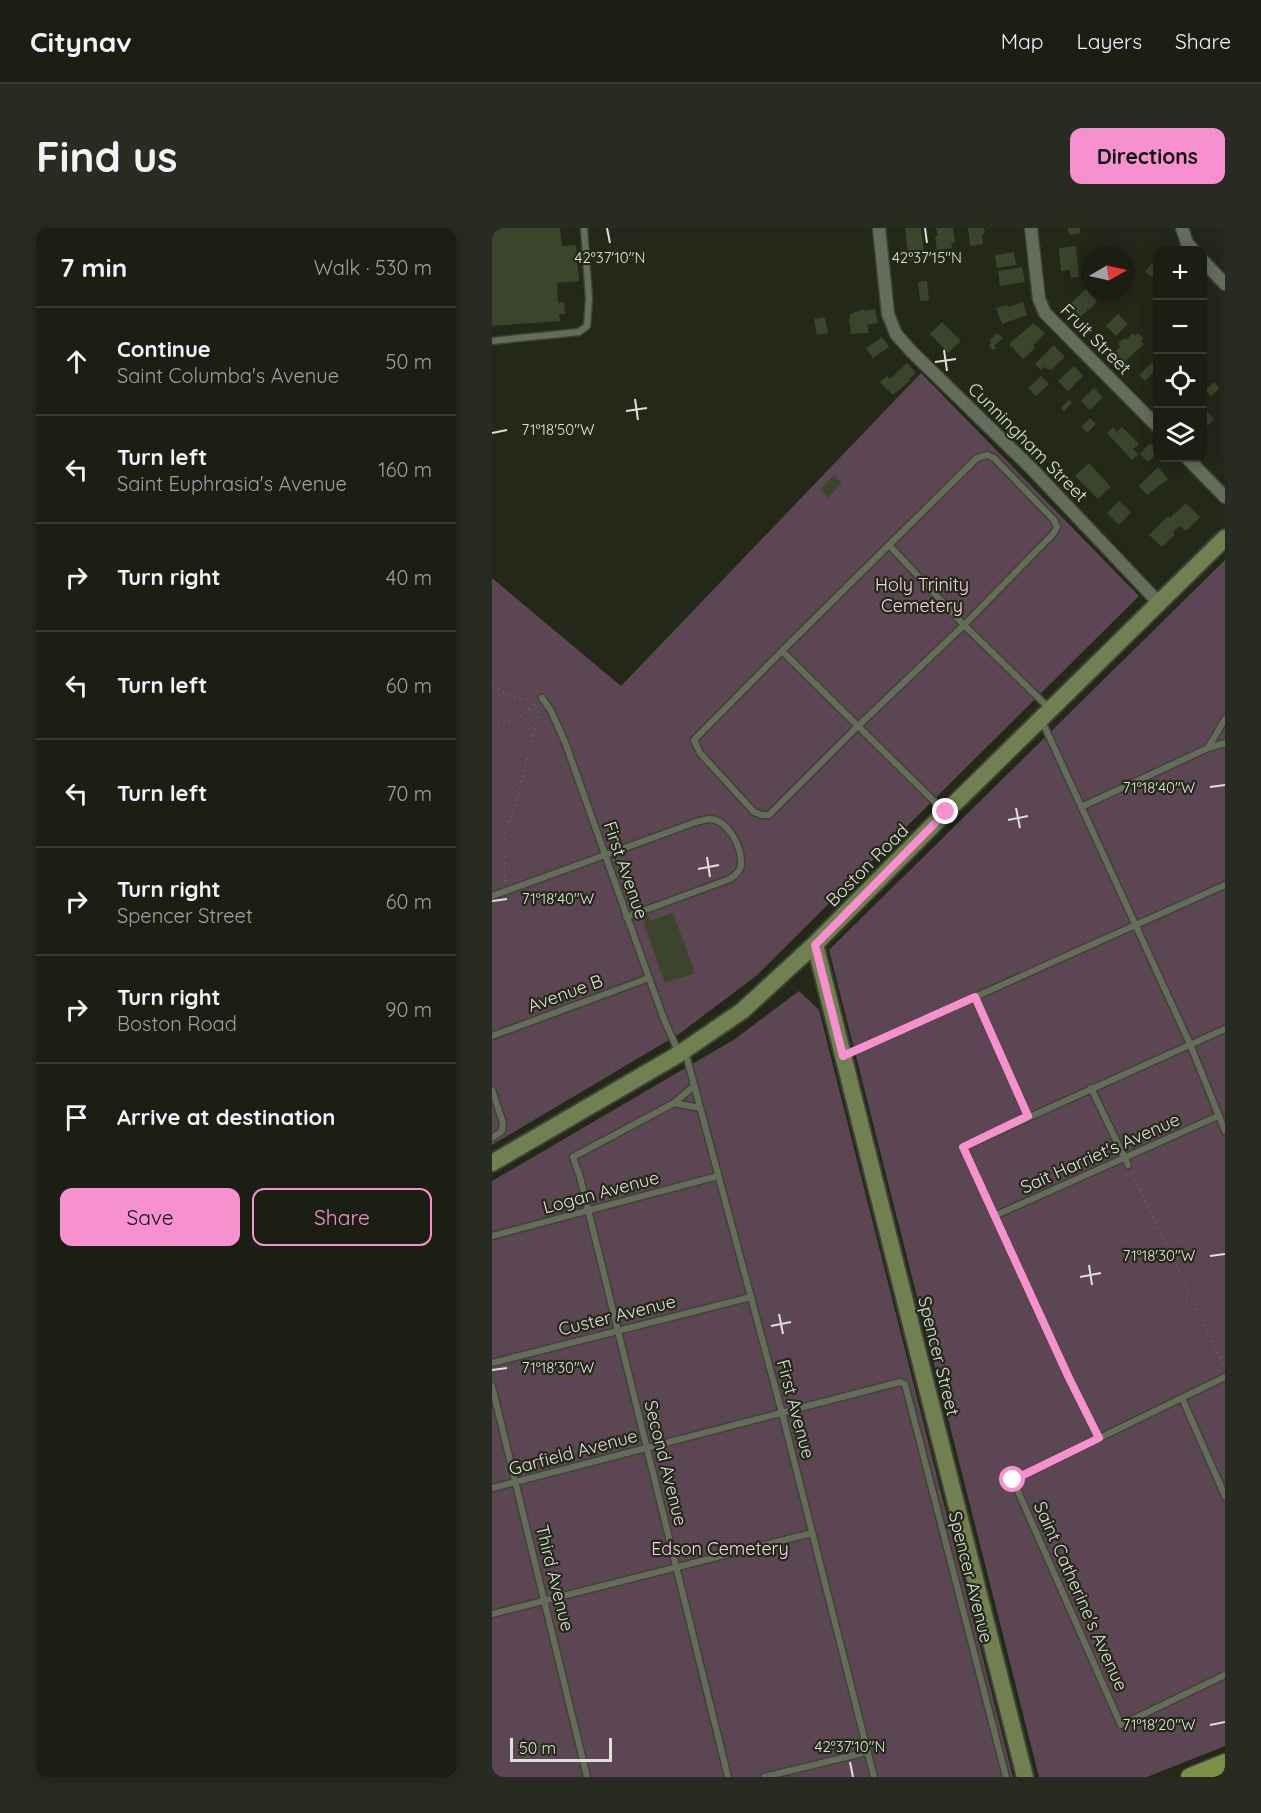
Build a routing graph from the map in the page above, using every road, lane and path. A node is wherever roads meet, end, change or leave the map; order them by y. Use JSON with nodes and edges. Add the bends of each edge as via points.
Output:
{"nodes":[{"id":1,"x":584,"y":228,"type":"edge"},
{"id":2,"x":879,"y":228,"type":"edge"},
{"id":3,"x":1031,"y":228,"type":"edge"},
{"id":4,"x":1182,"y":228,"type":"edge"},
{"id":5,"x":1190,"y":246,"type":"edge"},
{"id":6,"x":1207,"y":264,"type":"edge"},
{"id":7,"x":1225,"y":284,"type":"edge"},
{"id":8,"x":492,"y":341,"type":"edge"},
{"id":9,"x":1153,"y":422,"type":"edge"},
{"id":10,"x":1191,"y":462,"type":"edge"},
{"id":11,"x":1225,"y":497,"type":"edge"},
{"id":12,"x":1225,"y":538,"type":"edge"},
{"id":13,"x":889,"y":545,"type":"junction"},
{"id":14,"x":1159,"y":603,"type":"junction"},
{"id":15,"x":964,"y":625,"type":"junction"},
{"id":16,"x":782,"y":651,"type":"junction"},
{"id":17,"x":492,"y":687,"type":"edge"},
{"id":18,"x":542,"y":698,"type":"junction"},
{"id":19,"x":1046,"y":714,"type":"junction"},
{"id":20,"x":1225,"y":719,"type":"edge"},
{"id":21,"x":857,"y":727,"type":"junction"},
{"id":22,"x":492,"y":728,"type":"edge"},
{"id":23,"x":1225,"y":743,"type":"edge"},
{"id":24,"x":1208,"y":748,"type":"junction"},
{"id":25,"x":1082,"y":807,"type":"junction"},
{"id":26,"x":946,"y":812,"type":"junction"},
{"id":27,"x":605,"y":856,"type":"junction"},
{"id":28,"x":1225,"y":885,"type":"edge"},
{"id":29,"x":505,"y":891,"type":"junction"},
{"id":30,"x":492,"y":896,"type":"edge"},
{"id":31,"x":626,"y":917,"type":"junction"},
{"id":32,"x":1135,"y":925,"type":"junction"},
{"id":33,"x":815,"y":945,"type":"junction"},
{"id":34,"x":649,"y":978,"type":"junction"},
{"id":35,"x":975,"y":997,"type":"junction"},
{"id":36,"x":1225,"y":1029,"type":"edge"},
{"id":37,"x":492,"y":1036,"type":"edge"},
{"id":38,"x":1190,"y":1044,"type":"junction"},
{"id":39,"x":682,"y":1052,"type":"junction"},
{"id":40,"x":843,"y":1056,"type":"junction"},
{"id":41,"x":694,"y":1086,"type":"junction"},
{"id":42,"x":1091,"y":1088,"type":"junction"},
{"id":43,"x":492,"y":1090,"type":"edge"},
{"id":44,"x":674,"y":1103,"type":"junction"},
{"id":45,"x":700,"y":1108,"type":"junction"},
{"id":46,"x":1028,"y":1116,"type":"junction"},
{"id":47,"x":1218,"y":1116,"type":"junction"},
{"id":48,"x":1225,"y":1131,"type":"edge"},
{"id":49,"x":492,"y":1138,"type":"edge"},
{"id":50,"x":1124,"y":1158,"type":"junction"},
{"id":51,"x":492,"y":1163,"type":"edge"},
{"id":52,"x":1128,"y":1165,"type":"joint"},
{"id":53,"x":718,"y":1176,"type":"junction"},
{"id":54,"x":588,"y":1211,"type":"junction"},
{"id":55,"x":994,"y":1216,"type":"junction"},
{"id":56,"x":492,"y":1236,"type":"edge"},
{"id":57,"x":751,"y":1297,"type":"junction"},
{"id":58,"x":617,"y":1331,"type":"junction"},
{"id":59,"x":492,"y":1363,"type":"edge"},
{"id":60,"x":1225,"y":1368,"type":"edge"},
{"id":61,"x":1225,"y":1377,"type":"edge"},
{"id":62,"x":905,"y":1384,"type":"joint"},
{"id":63,"x":492,"y":1386,"type":"edge"},
{"id":64,"x":1182,"y":1398,"type":"junction"},
{"id":65,"x":782,"y":1413,"type":"junction"},
{"id":66,"x":1099,"y":1438,"type":"junction"},
{"id":67,"x":646,"y":1448,"type":"junction"},
{"id":68,"x":516,"y":1482,"type":"junction"},
{"id":69,"x":492,"y":1488,"type":"edge"},
{"id":70,"x":1225,"y":1496,"type":"edge"},
{"id":71,"x":812,"y":1533,"type":"junction"},
{"id":72,"x":677,"y":1567,"type":"junction"},
{"id":73,"x":545,"y":1601,"type":"junction"},
{"id":74,"x":492,"y":1614,"type":"edge"},
{"id":75,"x":1225,"y":1675,"type":"edge"},
{"id":76,"x":867,"y":1752,"type":"junction"},
{"id":77,"x":1225,"y":1763,"type":"edge"},
{"id":78,"x":587,"y":1777,"type":"edge"},
{"id":79,"x":728,"y":1777,"type":"edge"},
{"id":80,"x":764,"y":1777,"type":"edge"},
{"id":81,"x":874,"y":1777,"type":"edge"},
{"id":82,"x":1006,"y":1777,"type":"edge"},
{"id":83,"x":1025,"y":1777,"type":"edge"},
{"id":84,"x":1191,"y":1777,"type":"edge"}],
"edges":[{"from":1,"to":8,"type":"lane","via":[[587,326],[579,332]]},
{"from":2,"to":14,"type":"street","name":"Cunningham Street","via":[[888,314],[896,334],[1049,486]]},
{"from":3,"to":9,"type":"street","name":"Fruit Street","via":[[1039,299],[1045,313]]},
{"from":4,"to":5,"type":"street"},
{"from":6,"to":7,"type":"street"},
{"from":10,"to":11,"type":"street"},
{"from":12,"to":14,"type":"main road","name":"Boston Road"},
{"from":13,"to":15,"type":"lane"},
{"from":13,"to":15,"type":"lane","via":[[977,458],[987,454],[1054,520],[1057,527],[1053,534]]},
{"from":13,"to":16,"type":"lane"},
{"from":14,"to":19,"type":"main road","name":"Boston Road"},
{"from":15,"to":19,"type":"lane"},
{"from":15,"to":21,"type":"lane"},
{"from":16,"to":21,"type":"lane"},
{"from":16,"to":21,"type":"lane","via":[[694,740],[700,753],[754,812],[769,815]]},
{"from":17,"to":18,"type":"path","via":[[518,699]]},
{"from":18,"to":22,"type":"path","via":[[518,719]]},
{"from":18,"to":27,"type":"lane","name":"First Avenue","via":[[561,733]]},
{"from":18,"to":29,"type":"path","via":[[504,836]]},
{"from":19,"to":25,"type":"lane"},
{"from":19,"to":26,"type":"main road","name":"Boston Road"},
{"from":20,"to":24,"type":"lane"},
{"from":21,"to":26,"type":"lane"},
{"from":23,"to":24,"type":"lane"},
{"from":24,"to":25,"type":"lane"},
{"from":25,"to":32,"type":"lane"},
{"from":26,"to":33,"type":"main road","name":"Boston Road"},
{"from":27,"to":29,"type":"lane"},
{"from":27,"to":31,"type":"lane","name":"First Avenue"},
{"from":27,"to":31,"type":"lane","via":[[711,819],[731,832],[739,850],[739,872],[730,879]]},
{"from":28,"to":32,"type":"lane"},
{"from":29,"to":30,"type":"lane"},
{"from":31,"to":34,"type":"lane","name":"First Avenue"},
{"from":32,"to":35,"type":"lane"},
{"from":32,"to":38,"type":"lane"},
{"from":33,"to":39,"type":"main road","name":"Boston Road","via":[[742,1011]]},
{"from":33,"to":40,"type":"main road","name":"Spencer Street"},
{"from":34,"to":37,"type":"lane","name":"Avenue B"},
{"from":34,"to":39,"type":"lane","name":"First Avenue","via":[[669,1031]]},
{"from":35,"to":40,"type":"lane"},
{"from":35,"to":46,"type":"lane"},
{"from":36,"to":38,"type":"lane"},
{"from":38,"to":42,"type":"lane"},
{"from":38,"to":47,"type":"lane"},
{"from":39,"to":41,"type":"lane","name":"First Avenue"},
{"from":39,"to":51,"type":"main road","name":"Boston Road"},
{"from":40,"to":83,"type":"main road","name":"Spencer Street"},
{"from":41,"to":44,"type":"lane"},
{"from":41,"to":45,"type":"lane","name":"First Avenue"},
{"from":42,"to":46,"type":"lane"},
{"from":42,"to":50,"type":"lane"},
{"from":43,"to":49,"type":"lane","via":[[503,1127]]},
{"from":44,"to":45,"type":"lane"},
{"from":44,"to":54,"type":"lane","name":"Second Avenue","via":[[573,1157]]},
{"from":45,"to":53,"type":"lane","name":"First Avenue"},
{"from":46,"to":55,"type":"lane","via":[[963,1147]]},
{"from":47,"to":48,"type":"lane"},
{"from":47,"to":50,"type":"lane","name":"Sait Harriet's Avenue"},
{"from":50,"to":52,"type":"lane"},
{"from":50,"to":55,"type":"lane","name":"Sait Harriet's Avenue"},
{"from":52,"to":60,"type":"path"},
{"from":53,"to":54,"type":"lane","name":"Logan Avenue"},
{"from":53,"to":57,"type":"lane","name":"First Avenue"},
{"from":54,"to":56,"type":"lane","name":"Logan Avenue"},
{"from":54,"to":58,"type":"lane","name":"Second Avenue"},
{"from":55,"to":66,"type":"lane"},
{"from":57,"to":58,"type":"lane","name":"Custer Avenue"},
{"from":57,"to":65,"type":"lane","name":"First Avenue"},
{"from":58,"to":59,"type":"lane","name":"Custer Avenue"},
{"from":58,"to":67,"type":"lane","name":"Second Avenue"},
{"from":61,"to":64,"type":"lane"},
{"from":62,"to":65,"type":"lane","name":"Garfield Avenue","via":[[900,1382]]},
{"from":62,"to":82,"type":"lane","name":"Spencer Avenue"},
{"from":63,"to":68,"type":"lane","name":"Third Avenue"},
{"from":64,"to":66,"type":"lane"},
{"from":64,"to":70,"type":"lane"},
{"from":65,"to":67,"type":"lane","name":"Garfield Avenue"},
{"from":65,"to":71,"type":"lane","name":"First Avenue"},
{"from":66,"to":75,"type":"lane","name":"Saint Catherine's Avenue","via":[[1013,1480],[1121,1725]]},
{"from":67,"to":68,"type":"lane","name":"Garfield Avenue"},
{"from":67,"to":72,"type":"lane","name":"Second Avenue"},
{"from":68,"to":69,"type":"lane","name":"Garfield Avenue"},
{"from":68,"to":73,"type":"lane","name":"Third Avenue"},
{"from":71,"to":72,"type":"lane"},
{"from":71,"to":76,"type":"lane","name":"First Avenue"},
{"from":72,"to":73,"type":"lane"},
{"from":72,"to":79,"type":"lane","name":"Second Avenue"},
{"from":73,"to":74,"type":"lane"},
{"from":73,"to":78,"type":"lane","name":"Third Avenue"},
{"from":76,"to":80,"type":"lane"},
{"from":76,"to":81,"type":"lane","name":"First Avenue"},
{"from":77,"to":84,"type":"main road"}]}
